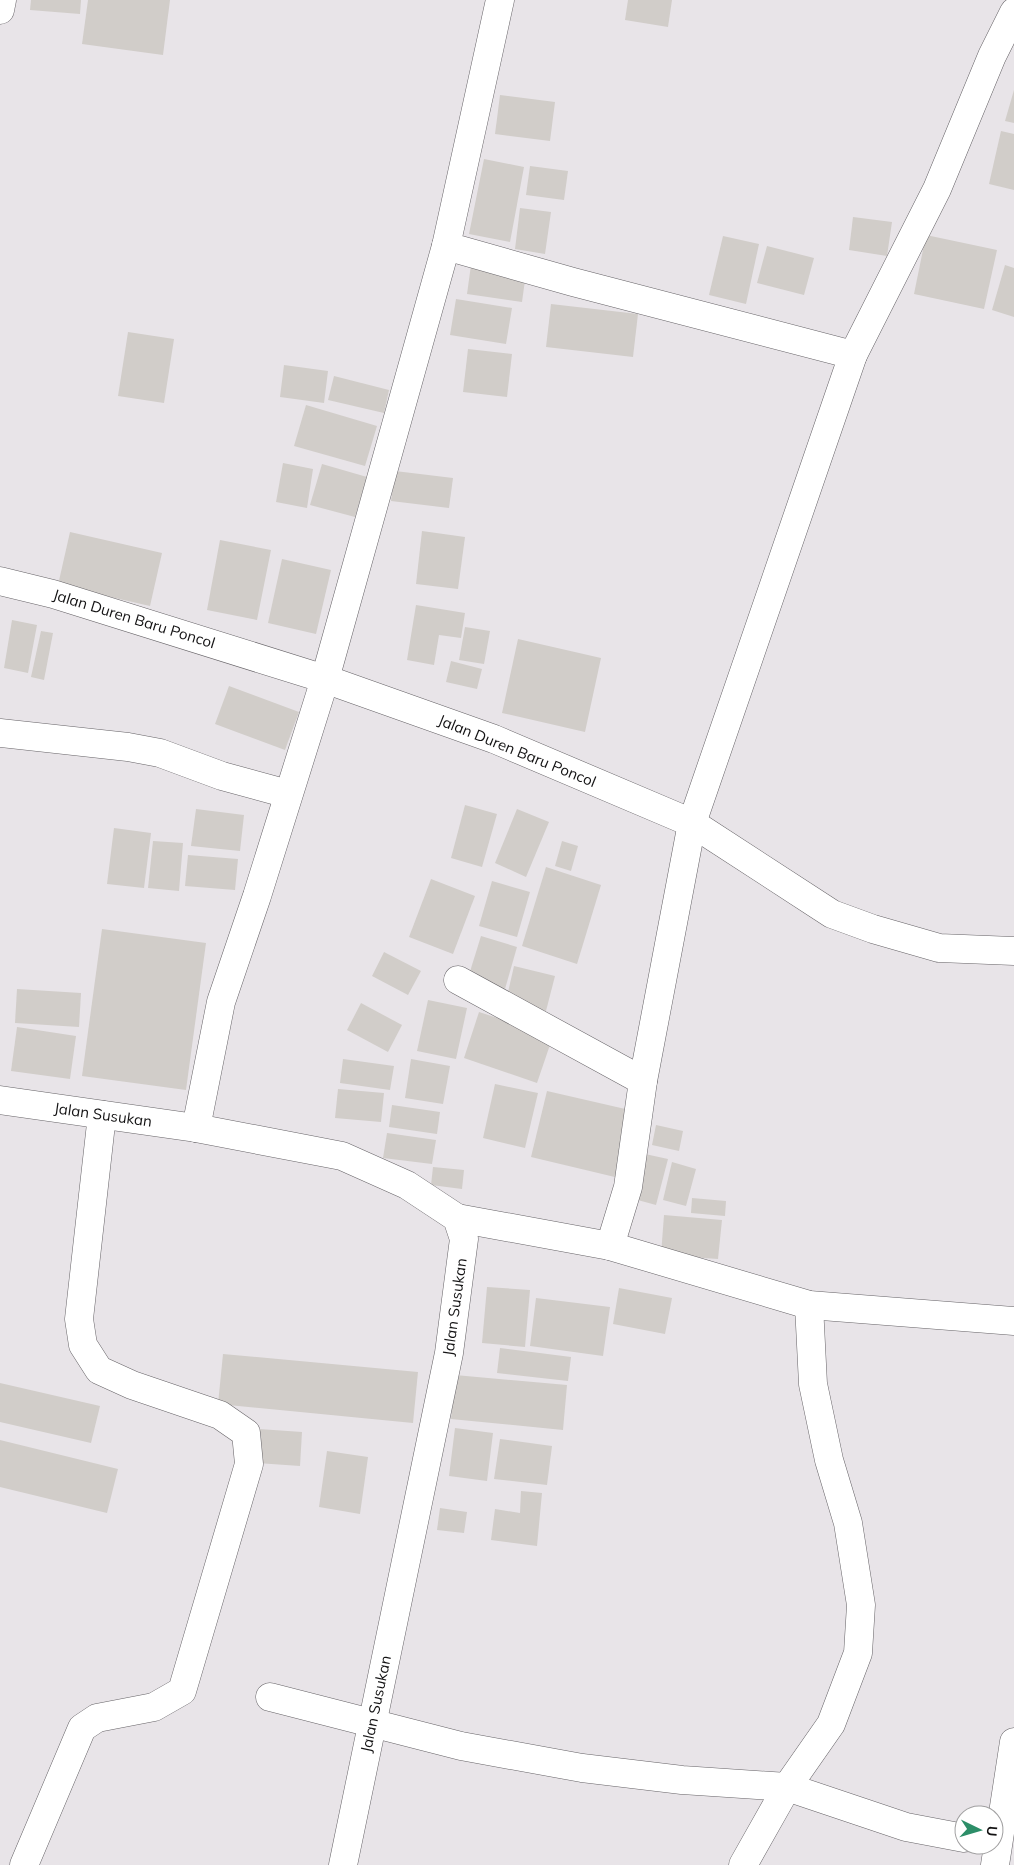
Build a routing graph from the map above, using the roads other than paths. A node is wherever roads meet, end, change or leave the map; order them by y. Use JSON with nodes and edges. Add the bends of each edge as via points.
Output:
{"nodes":[{"id":1,"x":2,"y":0,"type":"edge"},
{"id":2,"x":500,"y":0,"type":"edge"},
{"id":3,"x":0,"y":10,"type":"edge"},
{"id":4,"x":1014,"y":12,"type":"edge"},
{"id":5,"x":446,"y":246,"type":"junction"},
{"id":6,"x":853,"y":355,"type":"junction"},
{"id":7,"x":0,"y":581,"type":"edge"},
{"id":8,"x":325,"y":679,"type":"junction"},
{"id":9,"x":0,"y":733,"type":"edge"},
{"id":10,"x":288,"y":794,"type":"junction"},
{"id":11,"x":692,"y":824,"type":"junction"},
{"id":12,"x":1014,"y":952,"type":"edge"},
{"id":13,"x":458,"y":980,"type":"dead end"},
{"id":14,"x":642,"y":1081,"type":"junction"},
{"id":15,"x":0,"y":1100,"type":"edge"},
{"id":16,"x":102,"y":1116,"type":"junction"},
{"id":17,"x":196,"y":1128,"type":"junction"},
{"id":18,"x":457,"y":1218,"type":"junction"},
{"id":19,"x":610,"y":1246,"type":"junction"},
{"id":20,"x":809,"y":1305,"type":"junction"},
{"id":21,"x":1014,"y":1321,"type":"edge"},
{"id":22,"x":270,"y":1697,"type":"dead end"},
{"id":23,"x":372,"y":1722,"type":"junction"},
{"id":24,"x":1014,"y":1742,"type":"edge"},
{"id":25,"x":787,"y":1787,"type":"junction"},
{"id":26,"x":1004,"y":1819,"type":"edge"},
{"id":27,"x":954,"y":1836,"type":"edge"},
{"id":28,"x":24,"y":1865,"type":"edge"},
{"id":29,"x":343,"y":1865,"type":"edge"},
{"id":30,"x":743,"y":1865,"type":"edge"}],
"edges":[{"from":1,"to":3,"type":"street"},
{"from":2,"to":5,"type":"street"},
{"from":4,"to":6,"type":"street","via":[[992,56],[937,189]]},
{"from":5,"to":6,"type":"street"},
{"from":5,"to":8,"type":"street"},
{"from":6,"to":11,"type":"street"},
{"from":7,"to":8,"type":"street","name":"Jalan Duren Baru Poncol","via":[[54,594]]},
{"from":8,"to":10,"type":"street"},
{"from":8,"to":11,"type":"street","name":"Jalan Duren Baru Poncol","via":[[494,738]]},
{"from":9,"to":10,"type":"street","via":[[160,753],[222,776]]},
{"from":10,"to":17,"type":"street","via":[[221,1002]]},
{"from":11,"to":12,"type":"street","name":"Jalan Duren Baru Poncol","via":[[832,914],[873,930],[939,948]]},
{"from":11,"to":14,"type":"street"},
{"from":13,"to":14,"type":"street"},
{"from":14,"to":19,"type":"street","via":[[628,1187]]},
{"from":15,"to":16,"type":"street","name":"Jalan Susukan"},
{"from":16,"to":17,"type":"street","name":"Jalan Susukan"},
{"from":16,"to":28,"type":"street","via":[[79,1319],[84,1345],[99,1370],[132,1385],[220,1415],[246,1433],[250,1464],[182,1690],[154,1707],[97,1718],[82,1728]]},
{"from":17,"to":18,"type":"street","name":"Jalan Susukan","via":[[342,1156],[408,1185]]},
{"from":18,"to":19,"type":"street"},
{"from":18,"to":23,"type":"street","name":"Jalan Susukan","via":[[464,1239],[449,1353]]},
{"from":19,"to":20,"type":"street"},
{"from":20,"to":21,"type":"street"},
{"from":20,"to":25,"type":"street","via":[[813,1384],[829,1460],[848,1523],[861,1605],[858,1653],[831,1724]]},
{"from":22,"to":23,"type":"street"},
{"from":23,"to":25,"type":"street","via":[[461,1746],[582,1768],[682,1780]]},
{"from":23,"to":29,"type":"street","name":"Jalan Susukan"},
{"from":24,"to":26,"type":"street"},
{"from":25,"to":27,"type":"street","via":[[906,1828]]},
{"from":25,"to":30,"type":"street"}]}
